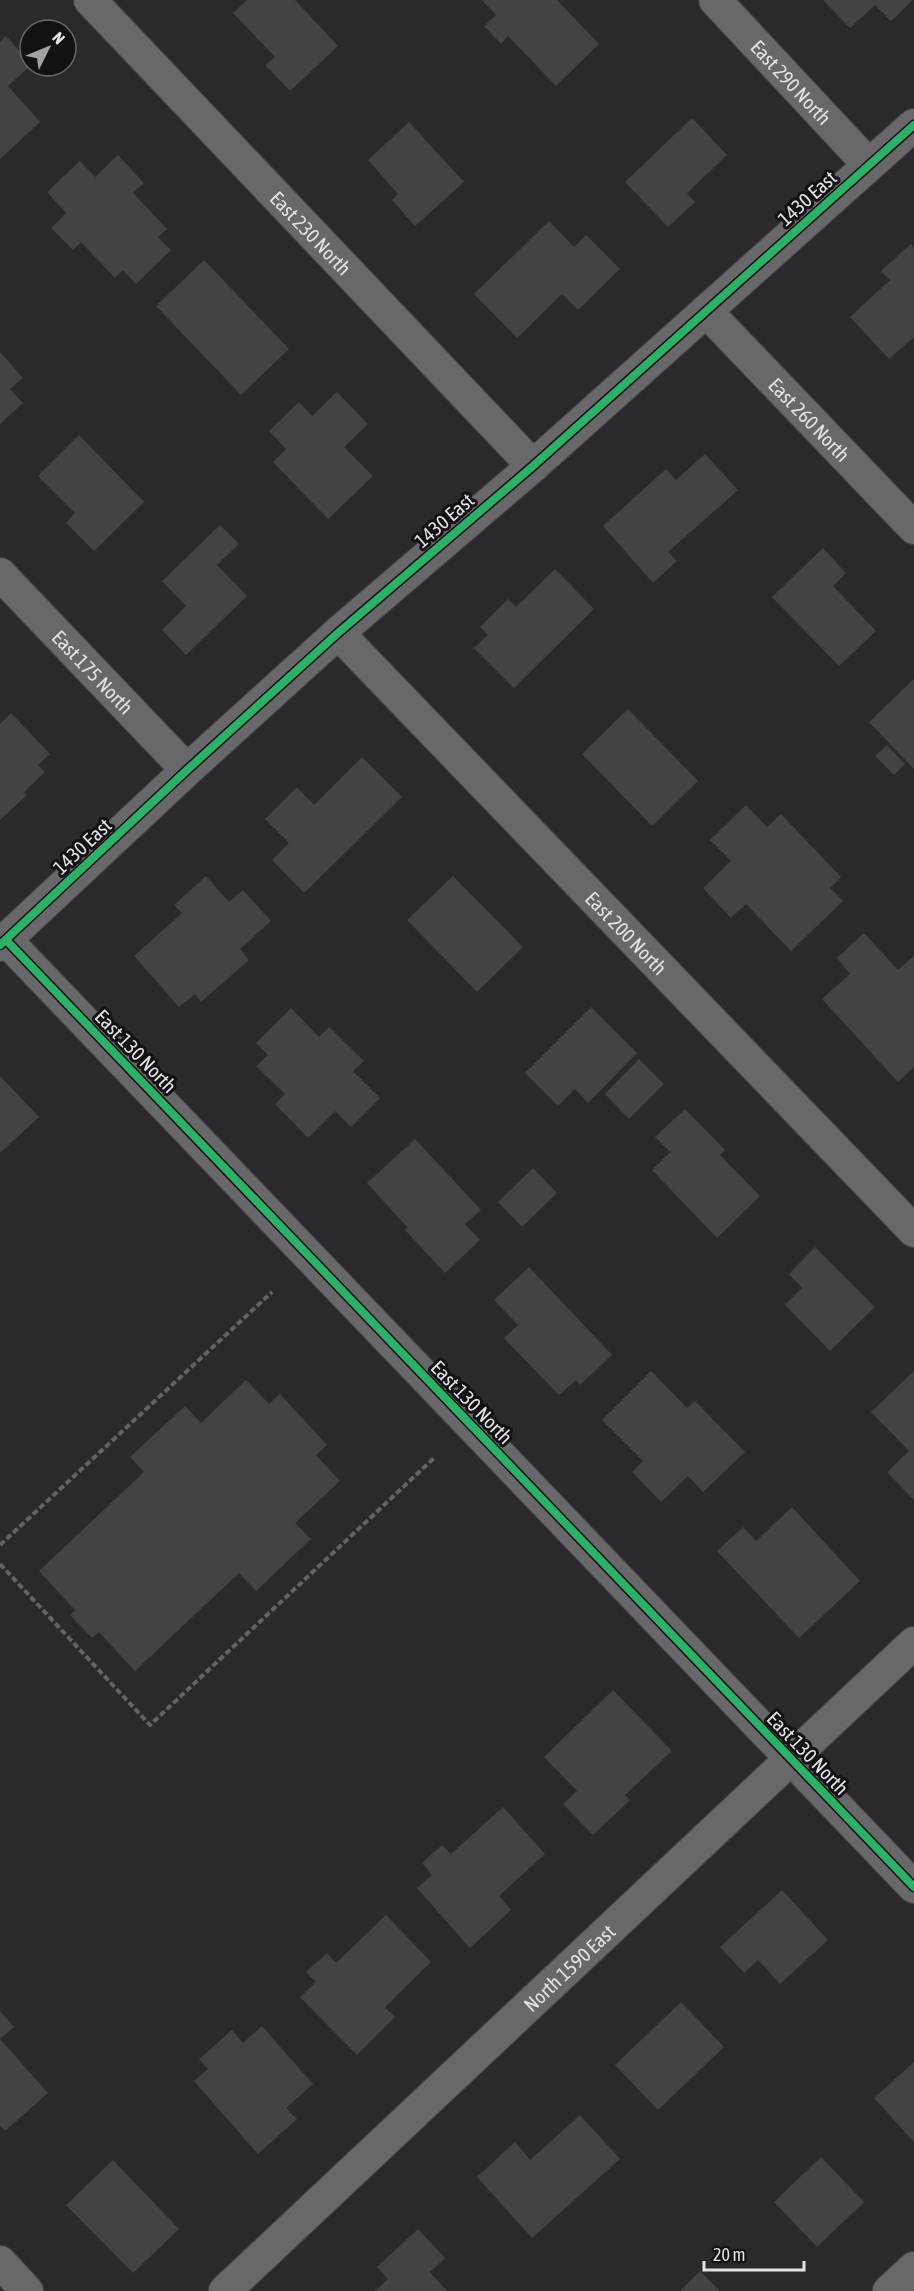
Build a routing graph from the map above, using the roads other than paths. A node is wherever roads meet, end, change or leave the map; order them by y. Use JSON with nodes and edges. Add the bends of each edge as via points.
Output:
{"nodes":[{"id":1,"x":90,"y":0,"type":"edge"},
{"id":2,"x":715,"y":0,"type":"edge"},
{"id":3,"x":914,"y":125,"type":"edge"},
{"id":4,"x":869,"y":165,"type":"junction"},
{"id":5,"x":706,"y":311,"type":"junction"},
{"id":6,"x":533,"y":466,"type":"junction"},
{"id":7,"x":914,"y":528,"type":"edge"},
{"id":8,"x":0,"y":573,"type":"edge"},
{"id":9,"x":338,"y":633,"type":"junction"},
{"id":10,"x":187,"y":770,"type":"junction"},
{"id":11,"x":3,"y":943,"type":"edge"},
{"id":12,"x":914,"y":1231,"type":"edge"},
{"id":13,"x":914,"y":1643,"type":"edge"},
{"id":14,"x":792,"y":1759,"type":"junction"},
{"id":15,"x":914,"y":1887,"type":"edge"},
{"id":16,"x":0,"y":2262,"type":"edge"},
{"id":17,"x":914,"y":2268,"type":"edge"},
{"id":18,"x":27,"y":2291,"type":"edge"},
{"id":19,"x":225,"y":2291,"type":"edge"},
{"id":20,"x":889,"y":2291,"type":"edge"}],
"edges":[{"from":1,"to":6,"type":"street","name":"East 230 North"},
{"from":2,"to":4,"type":"street","name":"East 290 North"},
{"from":3,"to":4,"type":"street","name":"1430 East"},
{"from":4,"to":5,"type":"street","name":"1430 East"},
{"from":5,"to":6,"type":"street","name":"1430 East"},
{"from":5,"to":7,"type":"street","name":"East 260 North"},
{"from":6,"to":9,"type":"street","name":"1430 East"},
{"from":8,"to":10,"type":"street","name":"East 175 North"},
{"from":9,"to":10,"type":"street","name":"1430 East"},
{"from":9,"to":12,"type":"street","name":"East 200 North"},
{"from":10,"to":11,"type":"street","name":"1430 East"},
{"from":11,"to":14,"type":"street","name":"East 130 North"},
{"from":13,"to":14,"type":"street","name":"North 1590 East"},
{"from":14,"to":15,"type":"street","name":"East 130 North"},
{"from":14,"to":19,"type":"street","name":"North 1590 East"},
{"from":16,"to":18,"type":"street"},
{"from":17,"to":20,"type":"street"}]}
